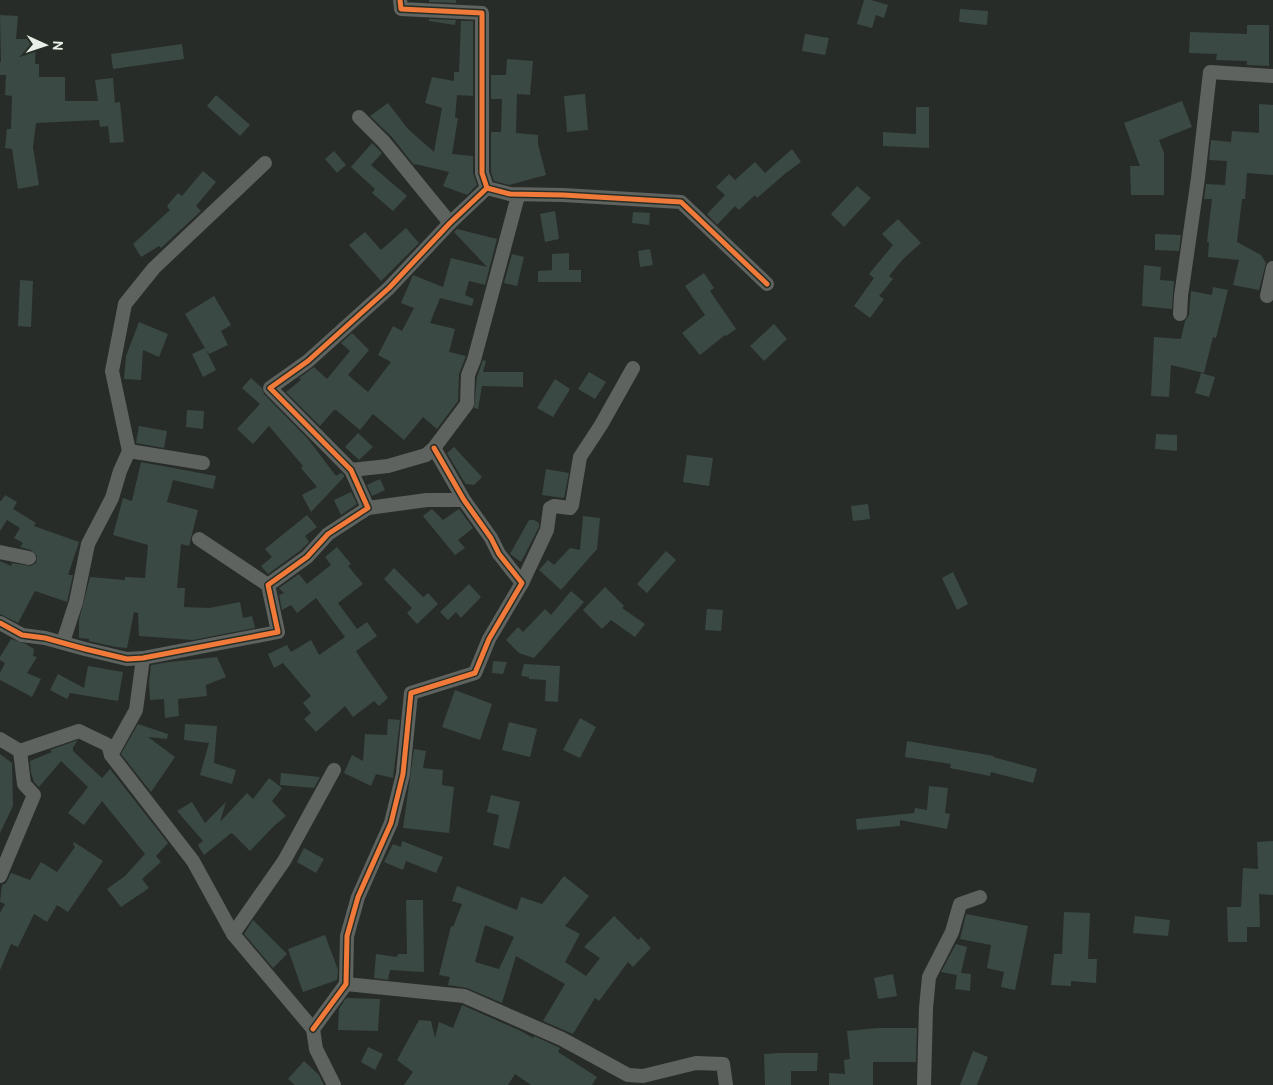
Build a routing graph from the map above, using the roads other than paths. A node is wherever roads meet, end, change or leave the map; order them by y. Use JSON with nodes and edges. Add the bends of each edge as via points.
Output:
{"nodes":[{"id":1,"x":400,"y":0,"type":"edge"},
{"id":2,"x":1273,"y":76,"type":"edge"},
{"id":3,"x":359,"y":117,"type":"dead end"},
{"id":4,"x":265,"y":163,"type":"dead end"},
{"id":5,"x":487,"y":188,"type":"junction"},
{"id":6,"x":510,"y":194,"type":"junction"},
{"id":7,"x":450,"y":223,"type":"junction"},
{"id":8,"x":1273,"y":268,"type":"edge"},
{"id":9,"x":767,"y":284,"type":"dead end"},
{"id":10,"x":1267,"y":296,"type":"dead end"},
{"id":11,"x":1180,"y":314,"type":"dead end"},
{"id":12,"x":632,"y":368,"type":"dead end"},
{"id":13,"x":434,"y":448,"type":"junction"},
{"id":14,"x":129,"y":451,"type":"junction"},
{"id":15,"x":204,"y":463,"type":"dead end"},
{"id":16,"x":351,"y":470,"type":"junction"},
{"id":17,"x":464,"y":500,"type":"junction"},
{"id":18,"x":368,"y":508,"type":"junction"},
{"id":19,"x":199,"y":539,"type":"dead end"},
{"id":20,"x":0,"y":552,"type":"edge"},
{"id":21,"x":29,"y":558,"type":"dead end"},
{"id":22,"x":522,"y":583,"type":"junction"},
{"id":23,"x":268,"y":585,"type":"junction"},
{"id":24,"x":0,"y":624,"type":"edge"},
{"id":25,"x":63,"y":642,"type":"junction"},
{"id":26,"x":143,"y":658,"type":"junction"},
{"id":27,"x":0,"y":739,"type":"edge"},
{"id":28,"x":20,"y":751,"type":"junction"},
{"id":29,"x":111,"y":755,"type":"junction"},
{"id":30,"x":334,"y":770,"type":"dead end"},
{"id":31,"x":0,"y":876,"type":"edge"},
{"id":32,"x":980,"y":896,"type":"dead end"},
{"id":33,"x":233,"y":934,"type":"junction"},
{"id":34,"x":346,"y":984,"type":"junction"},
{"id":35,"x":313,"y":1029,"type":"junction"},
{"id":36,"x":334,"y":1085,"type":"edge"},
{"id":37,"x":726,"y":1085,"type":"edge"},
{"id":38,"x":924,"y":1085,"type":"edge"}],
"edges":[{"from":1,"to":5,"type":"street","via":[[401,9],[482,13],[482,173]]},
{"from":2,"to":11,"type":"street","via":[[1210,72]]},
{"from":3,"to":7,"type":"street","via":[[384,142]]},
{"from":4,"to":14,"type":"street","via":[[154,268],[125,304],[112,372]]},
{"from":5,"to":6,"type":"street"},
{"from":5,"to":7,"type":"street"},
{"from":6,"to":9,"type":"street","via":[[681,202]]},
{"from":6,"to":13,"type":"street","via":[[518,196],[468,375],[467,404]]},
{"from":7,"to":16,"type":"street","via":[[389,288],[308,361],[270,388]]},
{"from":8,"to":10,"type":"street"},
{"from":12,"to":22,"type":"street","via":[[580,457],[572,505],[570,508],[550,508],[546,530]]},
{"from":13,"to":16,"type":"street","via":[[426,455],[388,466]]},
{"from":13,"to":17,"type":"street"},
{"from":14,"to":15,"type":"street"},
{"from":14,"to":25,"type":"street","via":[[112,498],[88,544],[76,602]]},
{"from":16,"to":18,"type":"street"},
{"from":17,"to":18,"type":"street","via":[[427,500]]},
{"from":17,"to":22,"type":"street"},
{"from":18,"to":23,"type":"street","via":[[328,534],[307,556]]},
{"from":19,"to":23,"type":"street"},
{"from":20,"to":21,"type":"street"},
{"from":22,"to":34,"type":"street","via":[[489,639],[475,674],[411,693],[403,774],[391,823],[358,897],[347,936]]},
{"from":23,"to":26,"type":"street","via":[[278,632]]},
{"from":24,"to":25,"type":"street","via":[[22,635]]},
{"from":25,"to":26,"type":"street","via":[[127,658]]},
{"from":26,"to":29,"type":"street","via":[[136,710]]},
{"from":27,"to":28,"type":"street"},
{"from":28,"to":29,"type":"street","via":[[79,731],[108,745]]},
{"from":28,"to":31,"type":"street","via":[[24,784],[34,795]]},
{"from":29,"to":33,"type":"street","via":[[193,861]]},
{"from":30,"to":33,"type":"street","via":[[284,861]]},
{"from":32,"to":38,"type":"street","via":[[960,904],[952,932],[929,977]]},
{"from":33,"to":35,"type":"street"},
{"from":34,"to":35,"type":"street"},
{"from":34,"to":37,"type":"street","via":[[464,996],[562,1039],[628,1075],[643,1076],[696,1063],[723,1064]]},
{"from":35,"to":36,"type":"street","via":[[316,1049]]}]}
